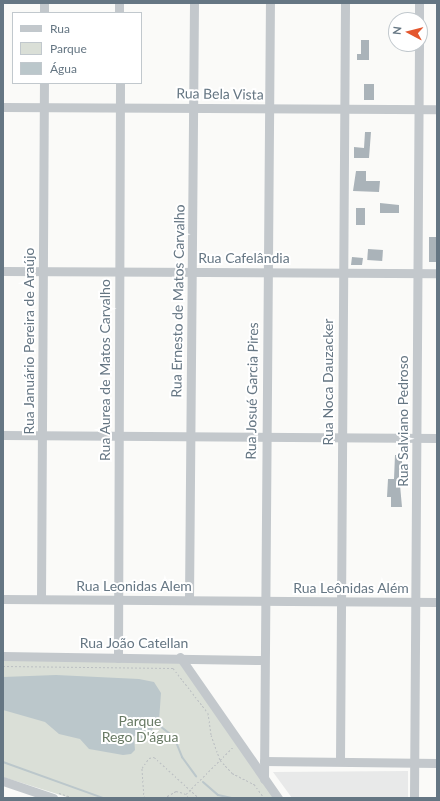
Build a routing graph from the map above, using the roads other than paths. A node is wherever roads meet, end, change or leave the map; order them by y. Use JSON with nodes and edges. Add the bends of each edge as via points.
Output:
{"nodes":[{"id":1,"x":194,"y":3,"type":"edge"},
{"id":2,"x":270,"y":3,"type":"edge"},
{"id":3,"x":345,"y":3,"type":"edge"},
{"id":4,"x":419,"y":52,"type":"edge"},
{"id":5,"x":44,"y":84,"type":"edge"},
{"id":6,"x":120,"y":84,"type":"edge"},
{"id":7,"x":3,"y":107,"type":"edge"},
{"id":8,"x":44,"y":107,"type":"junction"},
{"id":9,"x":120,"y":107,"type":"junction"},
{"id":10,"x":194,"y":107,"type":"junction"},
{"id":11,"x":269,"y":108,"type":"junction"},
{"id":12,"x":345,"y":108,"type":"junction"},
{"id":13,"x":418,"y":108,"type":"junction"},
{"id":14,"x":437,"y":109,"type":"edge"},
{"id":15,"x":3,"y":271,"type":"edge"},
{"id":16,"x":43,"y":272,"type":"junction"},
{"id":17,"x":119,"y":272,"type":"junction"},
{"id":18,"x":192,"y":272,"type":"junction"},
{"id":19,"x":268,"y":272,"type":"junction"},
{"id":20,"x":343,"y":273,"type":"junction"},
{"id":21,"x":417,"y":273,"type":"junction"},
{"id":22,"x":437,"y":273,"type":"edge"},
{"id":23,"x":3,"y":435,"type":"edge"},
{"id":24,"x":43,"y":435,"type":"junction"},
{"id":25,"x":119,"y":435,"type":"junction"},
{"id":26,"x":190,"y":436,"type":"junction"},
{"id":27,"x":266,"y":436,"type":"junction"},
{"id":28,"x":342,"y":437,"type":"junction"},
{"id":29,"x":417,"y":437,"type":"junction"},
{"id":30,"x":437,"y":438,"type":"edge"},
{"id":31,"x":3,"y":599,"type":"edge"},
{"id":32,"x":41,"y":599,"type":"junction"},
{"id":33,"x":118,"y":600,"type":"junction"},
{"id":34,"x":189,"y":600,"type":"junction"},
{"id":35,"x":264,"y":601,"type":"junction"},
{"id":36,"x":340,"y":602,"type":"junction"},
{"id":37,"x":415,"y":602,"type":"junction"},
{"id":38,"x":437,"y":602,"type":"edge"},
{"id":39,"x":3,"y":656,"type":"edge"},
{"id":40,"x":180,"y":657,"type":"junction"},
{"id":41,"x":118,"y":658,"type":"junction"},
{"id":42,"x":264,"y":660,"type":"junction"},
{"id":43,"x":264,"y":761,"type":"junction"},
{"id":44,"x":340,"y":761,"type":"junction"},
{"id":45,"x":414,"y":763,"type":"junction"},
{"id":46,"x":437,"y":763,"type":"edge"},
{"id":47,"x":264,"y":779,"type":"junction"},
{"id":48,"x":3,"y":781,"type":"edge"},
{"id":49,"x":26,"y":794,"type":"edge"},
{"id":50,"x":53,"y":798,"type":"edge"},
{"id":51,"x":278,"y":798,"type":"edge"},
{"id":52,"x":414,"y":798,"type":"edge"}],
"edges":[{"from":1,"to":10,"type":"street","name":"Rua Ernesto de Matos Carvalho"},
{"from":2,"to":11,"type":"street","name":"Rua Josué Garcia Pires"},
{"from":3,"to":12,"type":"street","name":"Rua Noca Dauzacker"},
{"from":4,"to":13,"type":"street","name":"Rua Salviano Pedroso"},
{"from":5,"to":8,"type":"street","name":"Rua Januário Pereira de Araújo"},
{"from":6,"to":9,"type":"street","name":"Rua Aurea de Matos Carvalho"},
{"from":7,"to":8,"type":"street","name":"Rua Bela Vista"},
{"from":8,"to":9,"type":"street","name":"Rua Bela Vista"},
{"from":8,"to":16,"type":"street","name":"Rua Januário Pereira de Araújo"},
{"from":9,"to":10,"type":"street","name":"Rua Bela Vista"},
{"from":9,"to":17,"type":"street","name":"Rua Aurea de Matos Carvalho"},
{"from":10,"to":11,"type":"street","name":"Rua Bela Vista"},
{"from":10,"to":18,"type":"street","name":"Rua Ernesto de Matos Carvalho"},
{"from":11,"to":12,"type":"street","name":"Rua Bela Vista"},
{"from":11,"to":19,"type":"street","name":"Rua Josué Garcia Pires"},
{"from":12,"to":13,"type":"street","name":"Rua Bela Vista"},
{"from":12,"to":20,"type":"street","name":"Rua Noca Dauzacker"},
{"from":13,"to":14,"type":"street","name":"Rua Bela Vista"},
{"from":13,"to":21,"type":"street","name":"Rua Salviano Pedroso"},
{"from":15,"to":16,"type":"street","name":"Rua Cafelândia"},
{"from":16,"to":17,"type":"street","name":"Rua Cafelândia"},
{"from":16,"to":24,"type":"street","name":"Rua Januário Pereira de Araújo"},
{"from":17,"to":18,"type":"street","name":"Rua Cafelândia"},
{"from":17,"to":25,"type":"street","name":"Rua Aurea de Matos Carvalho"},
{"from":18,"to":19,"type":"street","name":"Rua Cafelândia"},
{"from":18,"to":26,"type":"street","name":"Rua Ernesto de Matos Carvalho"},
{"from":19,"to":20,"type":"street","name":"Rua Cafelândia"},
{"from":19,"to":27,"type":"street","name":"Rua Josué Garcia Pires"},
{"from":20,"to":21,"type":"street","name":"Rua Cafelândia"},
{"from":20,"to":28,"type":"street","name":"Rua Noca Dauzacker"},
{"from":21,"to":22,"type":"street","name":"Rua Cafelândia"},
{"from":21,"to":29,"type":"street","name":"Rua Salviano Pedroso"},
{"from":23,"to":24,"type":"street"},
{"from":24,"to":25,"type":"street"},
{"from":24,"to":32,"type":"street","name":"Rua Januário Pereira de Araújo"},
{"from":25,"to":26,"type":"street"},
{"from":25,"to":33,"type":"street","name":"Rua Aurea de Matos Carvalho"},
{"from":26,"to":27,"type":"street"},
{"from":26,"to":34,"type":"street","name":"Rua Ernesto de Matos Carvalho"},
{"from":27,"to":28,"type":"street"},
{"from":27,"to":35,"type":"street","name":"Rua Josué Garcia Pires"},
{"from":28,"to":29,"type":"street"},
{"from":28,"to":36,"type":"street","name":"Rua Noca Dauzacker"},
{"from":29,"to":30,"type":"street"},
{"from":29,"to":37,"type":"street","name":"Rua Salviano Pedroso"},
{"from":31,"to":32,"type":"street","name":"Rua Leonidas Alem"},
{"from":32,"to":33,"type":"street","name":"Rua Leonidas Alem"},
{"from":33,"to":34,"type":"street","name":"Rua Leonidas Alem"},
{"from":33,"to":41,"type":"street","name":"Rua Aurea de Matos Carvalho"},
{"from":34,"to":35,"type":"street","name":"Rua Leonidas Alem"},
{"from":35,"to":36,"type":"street","name":"Rua Leônidas Além"},
{"from":35,"to":42,"type":"street","name":"Rua Josué Garcia Pires"},
{"from":36,"to":37,"type":"street","name":"Rua Leônidas Além"},
{"from":36,"to":44,"type":"street","name":"Rua Noca Dauzacker"},
{"from":37,"to":38,"type":"street","name":"Rua Leônidas Além"},
{"from":37,"to":45,"type":"street","name":"Rua Salviano Pedroso"},
{"from":39,"to":41,"type":"street","name":"Rua João Catellan"},
{"from":40,"to":41,"type":"street","name":"Rua João Catellan"},
{"from":40,"to":42,"type":"street","name":"Rua João Catellan"},
{"from":40,"to":47,"type":"street"},
{"from":42,"to":43,"type":"street","name":"Rua Josué Garcia Pires"},
{"from":43,"to":44,"type":"street"},
{"from":43,"to":47,"type":"street","name":"Rua Josué Garcia Pires"},
{"from":44,"to":45,"type":"street"},
{"from":45,"to":46,"type":"street"},
{"from":45,"to":52,"type":"street","name":"Rua Salviano Pedroso"},
{"from":47,"to":51,"type":"street"},
{"from":48,"to":49,"type":"street"},
{"from":49,"to":50,"type":"street"}]}
